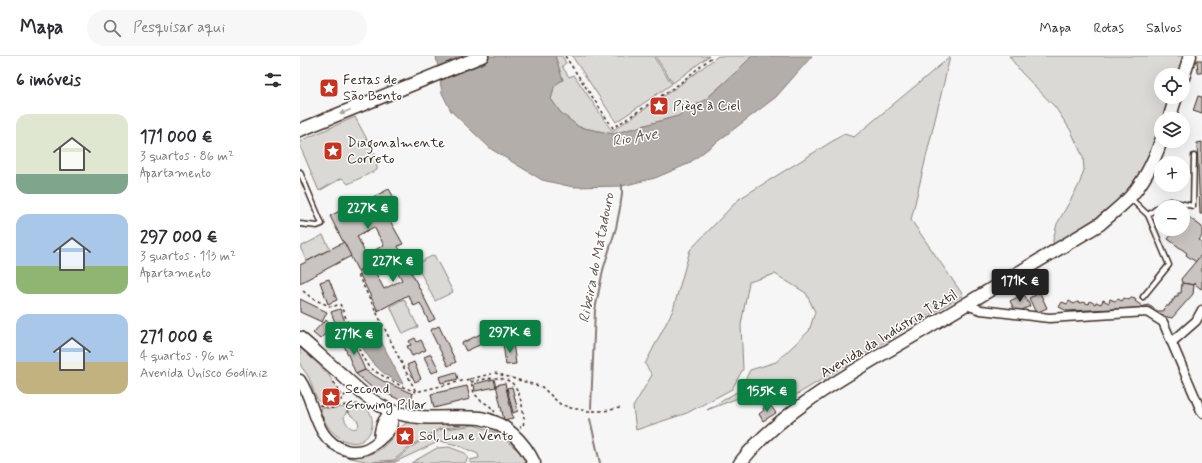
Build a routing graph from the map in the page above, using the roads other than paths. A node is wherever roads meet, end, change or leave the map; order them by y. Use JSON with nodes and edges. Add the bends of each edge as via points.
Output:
{"nodes":[{"id":1,"x":482,"y":56,"type":"edge"},
{"id":2,"x":1190,"y":56,"type":"edge"},
{"id":3,"x":1186,"y":68,"type":"edge"},
{"id":4,"x":300,"y":130,"type":"edge"},
{"id":5,"x":1159,"y":148,"type":"edge"},
{"id":6,"x":1194,"y":156,"type":"dead end"},
{"id":7,"x":300,"y":172,"type":"edge"},
{"id":8,"x":305,"y":185,"type":"junction"},
{"id":9,"x":300,"y":188,"type":"edge"},
{"id":10,"x":1130,"y":197,"type":"junction"},
{"id":11,"x":1148,"y":215,"type":"junction"},
{"id":12,"x":300,"y":224,"type":"edge"},
{"id":13,"x":1143,"y":297,"type":"dead end"},
{"id":14,"x":966,"y":305,"type":"junction"},
{"id":15,"x":1202,"y":310,"type":"edge"},
{"id":16,"x":300,"y":338,"type":"edge"},
{"id":17,"x":1172,"y":342,"type":"junction"},
{"id":18,"x":300,"y":380,"type":"edge"},
{"id":19,"x":809,"y":401,"type":"junction"},
{"id":20,"x":370,"y":403,"type":"junction"},
{"id":21,"x":392,"y":411,"type":"junction"},
{"id":22,"x":1202,"y":413,"type":"edge"},
{"id":23,"x":411,"y":416,"type":"junction"},
{"id":24,"x":380,"y":428,"type":"junction"},
{"id":25,"x":389,"y":432,"type":"junction"},
{"id":26,"x":379,"y":440,"type":"junction"},
{"id":27,"x":534,"y":463,"type":"edge"},
{"id":28,"x":740,"y":463,"type":"edge"},
{"id":29,"x":750,"y":463,"type":"edge"}],
"edges":[{"from":1,"to":4,"type":"main road","one_way":true},
{"from":2,"to":3,"type":"main road"},
{"from":5,"to":10,"type":"main road","name":"Avenida da Indústria Têxtil","via":[[1148,174]]},
{"from":6,"to":11,"type":"lane","via":[[1193,206],[1170,201]]},
{"from":7,"to":8,"type":"lane"},
{"from":8,"to":9,"type":"lane"},
{"from":8,"to":12,"type":"lane","via":[[322,224]]},
{"from":10,"to":11,"type":"lane"},
{"from":10,"to":14,"type":"main road","name":"Avenida da Indústria Têxtil","via":[[1100,224]]},
{"from":11,"to":13,"type":"lane","via":[[1169,265]]},
{"from":14,"to":17,"type":"street","via":[[981,310],[1049,318],[1147,312],[1163,322]]},
{"from":14,"to":19,"type":"main road","name":"Avenida da Indústria Têxtil"},
{"from":15,"to":17,"type":"street","via":[[1196,321]]},
{"from":16,"to":20,"type":"main road"},
{"from":17,"to":22,"type":"street"},
{"from":18,"to":26,"type":"street","via":[[319,426],[327,438],[338,447],[363,451]]},
{"from":19,"to":28,"type":"main road","via":[[773,428]]},
{"from":19,"to":29,"type":"main road","via":[[764,445]]},
{"from":20,"to":21,"type":"main road"},
{"from":20,"to":24,"type":"street","via":[[378,411]]},
{"from":21,"to":23,"type":"main road"},
{"from":21,"to":24,"type":"street","via":[[386,416]]},
{"from":21,"to":25,"type":"street","via":[[393,420]]},
{"from":23,"to":25,"type":"street"},
{"from":23,"to":27,"type":"main road","via":[[480,418],[494,422],[520,441]]},
{"from":24,"to":26,"type":"street"},
{"from":25,"to":26,"type":"street"}]}
